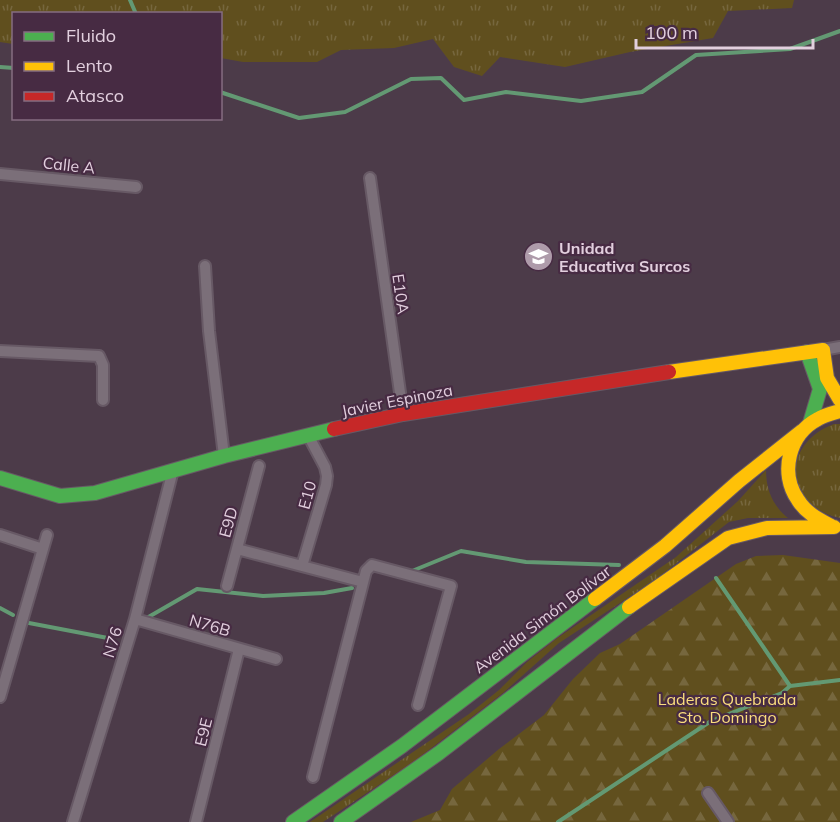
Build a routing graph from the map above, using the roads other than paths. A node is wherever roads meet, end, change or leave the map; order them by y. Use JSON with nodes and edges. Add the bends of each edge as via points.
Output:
{"nodes":[{"id":1,"x":0,"y":174,"type":"edge"},
{"id":2,"x":370,"y":178,"type":"dead end"},
{"id":3,"x":136,"y":187,"type":"dead end"},
{"id":4,"x":205,"y":266,"type":"dead end"},
{"id":5,"x":840,"y":347,"type":"edge"},
{"id":6,"x":823,"y":350,"type":"junction"},
{"id":7,"x":0,"y":351,"type":"edge"},
{"id":8,"x":807,"y":352,"type":"junction"},
{"id":9,"x":840,"y":399,"type":"edge"},
{"id":10,"x":103,"y":400,"type":"dead end"},
{"id":11,"x":840,"y":411,"type":"edge"},
{"id":12,"x":403,"y":414,"type":"junction"},
{"id":13,"x":806,"y":427,"type":"junction"},
{"id":14,"x":308,"y":435,"type":"junction"},
{"id":15,"x":224,"y":456,"type":"junction"},
{"id":16,"x":259,"y":466,"type":"dead end"},
{"id":17,"x":173,"y":470,"type":"junction"},
{"id":18,"x":0,"y":478,"type":"edge"},
{"id":19,"x":838,"y":528,"type":"edge"},
{"id":20,"x":0,"y":535,"type":"edge"},
{"id":21,"x":47,"y":535,"type":"dead end"},
{"id":22,"x":43,"y":549,"type":"junction"},
{"id":23,"x":237,"y":549,"type":"junction"},
{"id":24,"x":302,"y":566,"type":"junction"},
{"id":25,"x":363,"y":582,"type":"junction"},
{"id":26,"x":227,"y":586,"type":"dead end"},
{"id":27,"x":135,"y":619,"type":"junction"},
{"id":28,"x":239,"y":649,"type":"junction"},
{"id":29,"x":276,"y":659,"type":"dead end"},
{"id":30,"x":0,"y":697,"type":"edge"},
{"id":31,"x":418,"y":705,"type":"dead end"},
{"id":32,"x":313,"y":777,"type":"dead end"},
{"id":33,"x":708,"y":793,"type":"dead end"},
{"id":34,"x":73,"y":822,"type":"edge"},
{"id":35,"x":196,"y":822,"type":"edge"},
{"id":36,"x":293,"y":822,"type":"edge"},
{"id":37,"x":340,"y":822,"type":"edge"},
{"id":38,"x":727,"y":822,"type":"edge"}],
"edges":[{"from":1,"to":3,"type":"street","name":"Calle A"},
{"from":2,"to":12,"type":"street","name":"E10A"},
{"from":4,"to":15,"type":"street","via":[[208,331]]},
{"from":5,"to":6,"type":"street","name":"Javier Espinoza"},
{"from":6,"to":8,"type":"main road","name":"Javier Espinoza"},
{"from":6,"to":9,"type":"main road","via":[[827,378]]},
{"from":7,"to":10,"type":"street","via":[[99,356],[103,365]]},
{"from":8,"to":12,"type":"main road","name":"Javier Espinoza"},
{"from":8,"to":13,"type":"main road","via":[[820,389]]},
{"from":11,"to":13,"type":"main road","name":"Avenida Simón Bolívar"},
{"from":12,"to":14,"type":"main road","name":"Javier Espinoza"},
{"from":13,"to":19,"type":"main road","via":[[792,446],[788,480],[804,510],[818,521]]},
{"from":13,"to":36,"type":"main road","name":"Avenida Simón Bolívar","via":[[628,575],[402,746]]},
{"from":14,"to":15,"type":"main road","name":"Javier Espinoza"},
{"from":14,"to":24,"type":"street","name":"E10","via":[[327,476]]},
{"from":15,"to":17,"type":"main road","name":"Javier Espinoza"},
{"from":16,"to":23,"type":"street","name":"E9D"},
{"from":17,"to":18,"type":"main road","name":"Javier Espinoza","via":[[95,493],[60,496]]},
{"from":17,"to":27,"type":"street","name":"N76"},
{"from":19,"to":37,"type":"main road","via":[[762,528],[728,538],[611,619],[511,699]]},
{"from":20,"to":22,"type":"street"},
{"from":21,"to":22,"type":"street"},
{"from":22,"to":30,"type":"street"},
{"from":23,"to":24,"type":"street"},
{"from":23,"to":26,"type":"street","name":"E9D"},
{"from":24,"to":25,"type":"street"},
{"from":25,"to":31,"type":"street","via":[[372,566],[451,586]]},
{"from":25,"to":32,"type":"street"},
{"from":27,"to":28,"type":"street","name":"N76B"},
{"from":27,"to":34,"type":"street","name":"N76"},
{"from":28,"to":29,"type":"street","name":"N76B"},
{"from":28,"to":35,"type":"street","name":"E9E"},
{"from":33,"to":38,"type":"street"}]}
